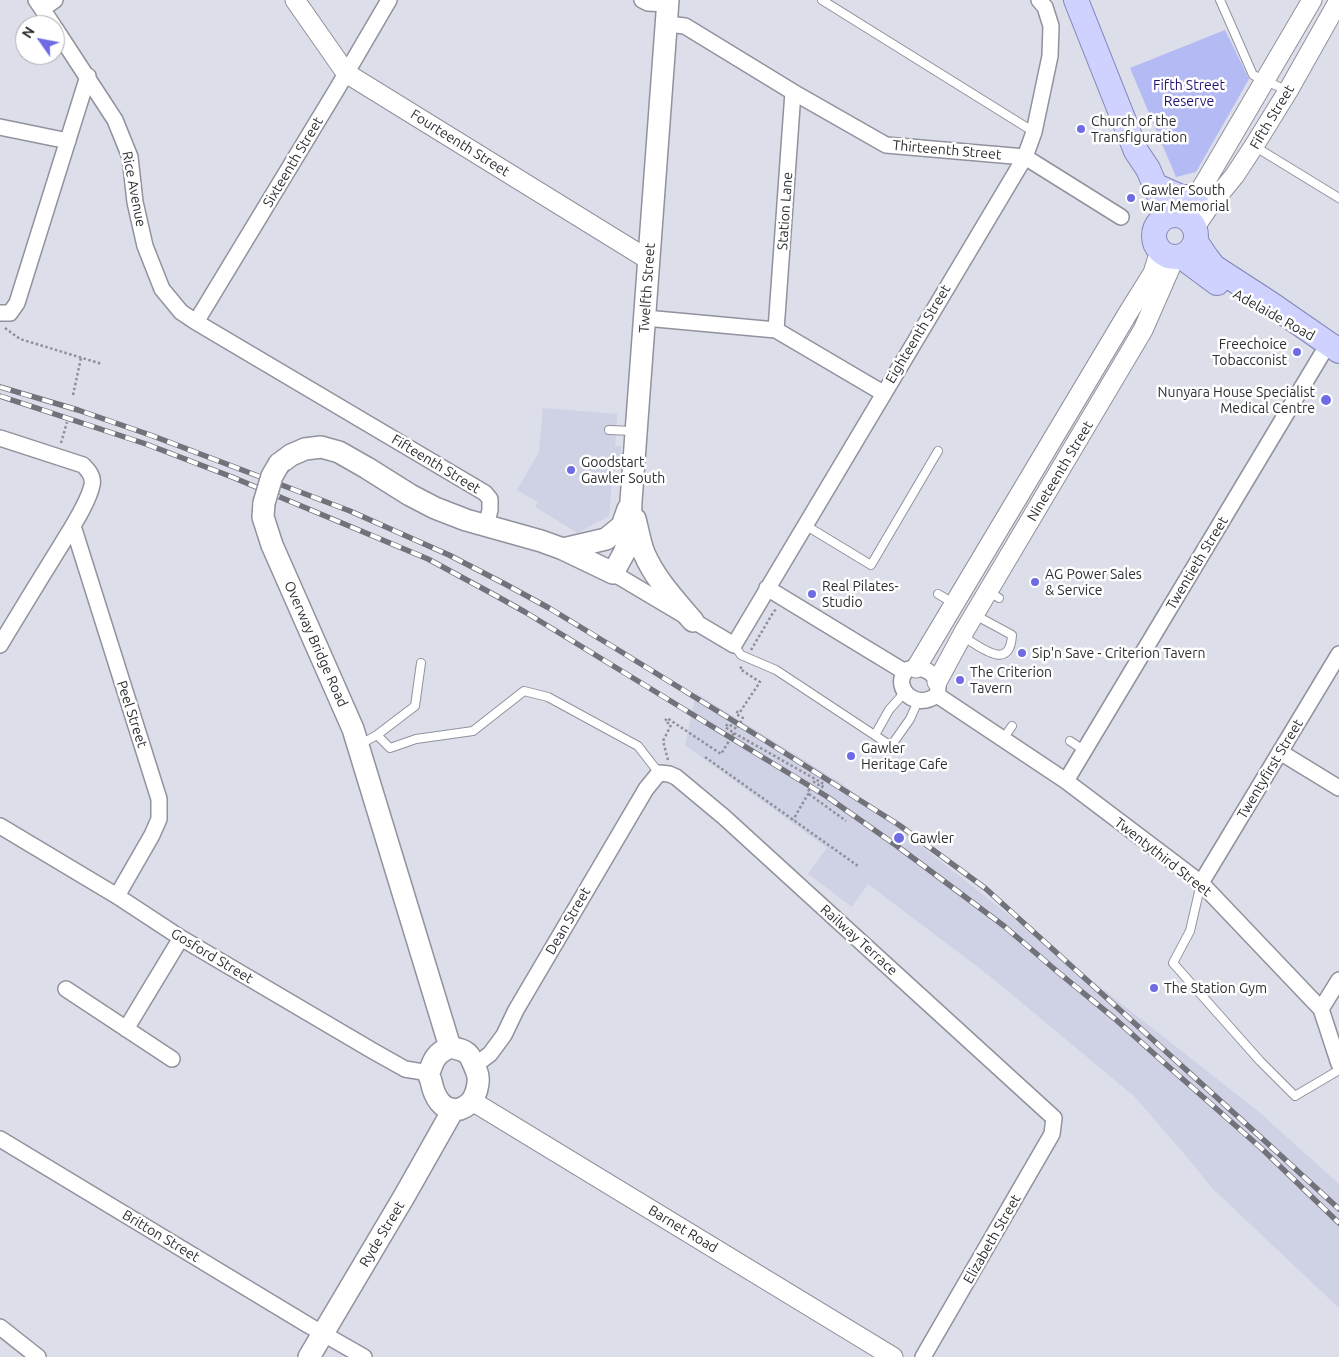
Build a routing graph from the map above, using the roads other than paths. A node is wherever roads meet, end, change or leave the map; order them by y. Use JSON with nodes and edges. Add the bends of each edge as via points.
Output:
{"nodes":[{"id":1,"x":56,"y":0,"type":"edge"},
{"id":2,"x":295,"y":0,"type":"edge"},
{"id":3,"x":389,"y":0,"type":"edge"},
{"id":4,"x":642,"y":0,"type":"edge"},
{"id":5,"x":822,"y":0,"type":"edge"},
{"id":6,"x":1076,"y":0,"type":"edge"},
{"id":7,"x":1220,"y":0,"type":"edge"},
{"id":8,"x":1312,"y":0,"type":"edge"},
{"id":9,"x":1338,"y":0,"type":"edge"},
{"id":10,"x":1042,"y":4,"type":"edge"},
{"id":11,"x":39,"y":5,"type":"edge"},
{"id":12,"x":668,"y":9,"type":"edge"},
{"id":13,"x":65,"y":42,"type":"edge"},
{"id":14,"x":346,"y":73,"type":"junction"},
{"id":15,"x":88,"y":76,"type":"junction"},
{"id":16,"x":1264,"y":81,"type":"junction"},
{"id":17,"x":1288,"y":91,"type":"junction"},
{"id":18,"x":793,"y":92,"type":"junction"},
{"id":19,"x":1256,"y":120,"type":"junction"},
{"id":20,"x":0,"y":127,"type":"edge"},
{"id":21,"x":1034,"y":132,"type":"junction"},
{"id":22,"x":68,"y":141,"type":"junction"},
{"id":23,"x":1254,"y":146,"type":"junction"},
{"id":24,"x":1136,"y":151,"type":"junction"},
{"id":25,"x":1025,"y":157,"type":"junction"},
{"id":26,"x":1154,"y":185,"type":"junction"},
{"id":27,"x":1196,"y":197,"type":"junction"},
{"id":28,"x":1339,"y":198,"type":"edge"},
{"id":29,"x":1121,"y":217,"type":"dead end"},
{"id":30,"x":1177,"y":236,"type":"junction"},
{"id":31,"x":649,"y":260,"type":"junction"},
{"id":32,"x":0,"y":313,"type":"edge"},
{"id":33,"x":645,"y":318,"type":"junction"},
{"id":34,"x":196,"y":322,"type":"junction"},
{"id":35,"x":776,"y":330,"type":"junction"},
{"id":36,"x":1333,"y":348,"type":"edge"},
{"id":37,"x":883,"y":393,"type":"junction"},
{"id":38,"x":609,"y":430,"type":"dead end"},
{"id":39,"x":636,"y":431,"type":"junction"},
{"id":40,"x":0,"y":438,"type":"edge"},
{"id":41,"x":938,"y":451,"type":"dead end"},
{"id":42,"x":631,"y":501,"type":"junction"},
{"id":43,"x":805,"y":525,"type":"junction"},
{"id":44,"x":73,"y":526,"type":"junction"},
{"id":45,"x":486,"y":526,"type":"junction"},
{"id":46,"x":1006,"y":540,"type":"junction"},
{"id":47,"x":563,"y":549,"type":"junction"},
{"id":48,"x":613,"y":573,"type":"junction"},
{"id":49,"x":767,"y":588,"type":"junction"},
{"id":50,"x":938,"y":594,"type":"dead end"},
{"id":51,"x":693,"y":621,"type":"junction"},
{"id":52,"x":959,"y":622,"type":"junction"},
{"id":53,"x":0,"y":645,"type":"edge"},
{"id":54,"x":734,"y":645,"type":"junction"},
{"id":55,"x":1339,"y":654,"type":"edge"},
{"id":56,"x":421,"y":663,"type":"dead end"},
{"id":57,"x":911,"y":670,"type":"junction"},
{"id":58,"x":937,"y":689,"type":"junction"},
{"id":59,"x":905,"y":692,"type":"junction"},
{"id":60,"x":918,"y":701,"type":"junction"},
{"id":61,"x":1012,"y":726,"type":"dead end"},
{"id":62,"x":377,"y":735,"type":"junction"},
{"id":63,"x":875,"y":736,"type":"junction"},
{"id":64,"x":1003,"y":739,"type":"junction"},
{"id":65,"x":1070,"y":742,"type":"dead end"},
{"id":66,"x":358,"y":746,"type":"junction"},
{"id":67,"x":1085,"y":751,"type":"junction"},
{"id":68,"x":1280,"y":752,"type":"junction"},
{"id":69,"x":664,"y":773,"type":"junction"},
{"id":70,"x":1066,"y":781,"type":"junction"},
{"id":71,"x":1339,"y":788,"type":"edge"},
{"id":72,"x":1,"y":829,"type":"edge"},
{"id":73,"x":1201,"y":883,"type":"junction"},
{"id":74,"x":117,"y":896,"type":"junction"},
{"id":75,"x":181,"y":938,"type":"junction"},
{"id":76,"x":1339,"y":980,"type":"edge"},
{"id":77,"x":66,"y":989,"type":"dead end"},
{"id":78,"x":1321,"y":1009,"type":"junction"},
{"id":79,"x":126,"y":1029,"type":"junction"},
{"id":80,"x":450,"y":1047,"type":"junction"},
{"id":81,"x":172,"y":1059,"type":"dead end"},
{"id":82,"x":1339,"y":1064,"type":"edge"},
{"id":83,"x":474,"y":1066,"type":"junction"},
{"id":84,"x":1339,"y":1070,"type":"edge"},
{"id":85,"x":429,"y":1073,"type":"junction"},
{"id":86,"x":463,"y":1106,"type":"junction"},
{"id":87,"x":1054,"y":1118,"type":"joint"},
{"id":88,"x":0,"y":1139,"type":"edge"},
{"id":89,"x":0,"y":1327,"type":"edge"},
{"id":90,"x":323,"y":1333,"type":"junction"},
{"id":91,"x":38,"y":1357,"type":"edge"},
{"id":92,"x":309,"y":1357,"type":"edge"},
{"id":93,"x":364,"y":1357,"type":"edge"},
{"id":94,"x":893,"y":1357,"type":"edge"},
{"id":95,"x":923,"y":1357,"type":"edge"}],
"edges":[{"from":1,"to":11,"type":"street"},
{"from":2,"to":14,"type":"street","name":"Fourteenth Street"},
{"from":3,"to":14,"type":"street","name":"Sixteenth Street"},
{"from":4,"to":12,"type":"street","name":"Thirteenth Street"},
{"from":5,"to":21,"type":"lane"},
{"from":6,"to":24,"type":"main road","name":"Adelaide Road"},
{"from":7,"to":16,"type":"lane","via":[[1253,76]]},
{"from":8,"to":16,"type":"street","name":"Fifth Street"},
{"from":9,"to":17,"type":"street","name":"Fifth Street"},
{"from":10,"to":21,"type":"street","name":"Eighteenth Street","via":[[1051,26],[1050,56]]},
{"from":12,"to":18,"type":"street","name":"Thirteenth Street","via":[[685,26]]},
{"from":12,"to":31,"type":"main road","name":"Twelfth Street"},
{"from":13,"to":15,"type":"street","name":"Rice Avenue"},
{"from":14,"to":31,"type":"street","name":"Fourteenth Street"},
{"from":14,"to":34,"type":"street","name":"Sixteenth Street"},
{"from":15,"to":22,"type":"street"},
{"from":15,"to":34,"type":"street","name":"Rice Avenue","via":[[115,120],[130,157],[135,202],[145,246],[162,289],[181,312]]},
{"from":16,"to":17,"type":"lane"},
{"from":16,"to":19,"type":"street","name":"Fifth Street"},
{"from":17,"to":19,"type":"street","name":"Fifth Street"},
{"from":18,"to":25,"type":"street","name":"Thirteenth Street","via":[[886,145]]},
{"from":18,"to":35,"type":"street","name":"Station Lane"},
{"from":19,"to":23,"type":"street","name":"Fifth Street"},
{"from":19,"to":27,"type":"street","name":"Fifth Street"},
{"from":20,"to":22,"type":"street"},
{"from":21,"to":25,"type":"street","name":"Eighteenth Street"},
{"from":22,"to":32,"type":"street","via":[[17,303],[10,313]]},
{"from":23,"to":28,"type":"lane"},
{"from":23,"to":30,"type":"street","name":"Fifth Street","via":[[1208,208]]},
{"from":24,"to":26,"type":"main road","name":"Adelaide Road"},
{"from":24,"to":30,"type":"main road","name":"Adelaide Road","via":[[1140,177]]},
{"from":25,"to":29,"type":"street","name":"Thirteenth Street"},
{"from":25,"to":37,"type":"street","name":"Eighteenth Street"},
{"from":26,"to":27,"type":"main road","via":[[1181,198]]},
{"from":26,"to":30,"type":"main road","name":"Adelaide Road"},
{"from":27,"to":30,"type":"street","name":"Fifth Street","via":[[1186,210]]},
{"from":30,"to":36,"type":"main road","name":"Adelaide Road","via":[[1219,284]]},
{"from":30,"to":46,"type":"street","name":"Nineteenth Street","via":[[1153,273],[1100,382]]},
{"from":31,"to":33,"type":"main road","name":"Twelfth Street"},
{"from":33,"to":35,"type":"street"},
{"from":33,"to":39,"type":"main road","name":"Twelfth Street"},
{"from":34,"to":45,"type":"street","name":"Fifteenth Street","via":[[485,493],[490,499]]},
{"from":35,"to":37,"type":"street"},
{"from":36,"to":67,"type":"street","name":"Twentieth Street"},
{"from":37,"to":43,"type":"street","name":"Eighteenth Street"},
{"from":38,"to":39,"type":"lane"},
{"from":39,"to":42,"type":"main road","name":"Twelfth Street"},
{"from":40,"to":44,"type":"street","via":[[83,465],[92,478],[92,484]]},
{"from":41,"to":43,"type":"lane","via":[[871,564]]},
{"from":42,"to":47,"type":"main road","via":[[622,526],[606,540]]},
{"from":42,"to":48,"type":"main road","name":"Twelfth Street","via":[[630,538]]},
{"from":42,"to":51,"type":"main road","via":[[644,553],[664,587]]},
{"from":43,"to":49,"type":"street","name":"Eighteenth Street"},
{"from":44,"to":53,"type":"street"},
{"from":44,"to":74,"type":"street","name":"Peel Street","via":[[160,807],[152,835]]},
{"from":45,"to":47,"type":"main road"},
{"from":45,"to":66,"type":"main road","name":"Overway Bridge Road","bridge":true,"via":[[435,508],[339,452],[321,447],[306,448],[290,455],[272,476],[264,503],[264,517],[272,544]]},
{"from":46,"to":52,"type":"street","name":"Nineteenth Street"},
{"from":46,"to":52,"type":"street","name":"Nineteenth Street","via":[[994,595]]},
{"from":47,"to":48,"type":"main road"},
{"from":48,"to":51,"type":"street"},
{"from":49,"to":54,"type":"street","name":"Eighteenth Street"},
{"from":49,"to":57,"type":"street"},
{"from":50,"to":52,"type":"lane"},
{"from":51,"to":54,"type":"street"},
{"from":52,"to":52,"type":"lane","via":[[993,654],[1001,656],[1011,644],[1012,635]]},
{"from":52,"to":57,"type":"street","name":"Nineteenth Street"},
{"from":52,"to":58,"type":"street","name":"Nineteenth Street"},
{"from":54,"to":63,"type":"lane","via":[[741,655],[769,666]]},
{"from":55,"to":68,"type":"street","name":"Twentyfirst Street"},
{"from":56,"to":62,"type":"lane","via":[[416,706]]},
{"from":57,"to":58,"type":"street","via":[[929,670],[934,675]]},
{"from":57,"to":59,"type":"street","via":[[902,681]]},
{"from":58,"to":60,"type":"street","via":[[927,701]]},
{"from":58,"to":64,"type":"street","name":"Twentythird Street"},
{"from":59,"to":60,"type":"street"},
{"from":59,"to":63,"type":"lane","via":[[889,710]]},
{"from":60,"to":63,"type":"lane","via":[[891,746]]},
{"from":61,"to":64,"type":"lane"},
{"from":62,"to":66,"type":"lane"},
{"from":62,"to":69,"type":"lane","via":[[390,748],[416,739],[473,731],[524,691],[548,697],[638,746]]},
{"from":64,"to":70,"type":"street","name":"Twentythird Street"},
{"from":65,"to":67,"type":"lane"},
{"from":66,"to":80,"type":"main road","name":"Overway Bridge Road"},
{"from":67,"to":70,"type":"street","name":"Twentieth Street"},
{"from":68,"to":71,"type":"street"},
{"from":68,"to":73,"type":"street","name":"Twentyfirst Street"},
{"from":69,"to":83,"type":"street","name":"Dean Street","via":[[646,789],[504,1035],[490,1054]]},
{"from":69,"to":87,"type":"street","name":"Railway Terrace","via":[[676,777],[724,817]]},
{"from":70,"to":73,"type":"street","name":"Twentythird Street"},
{"from":72,"to":74,"type":"street","name":"Gosford Street"},
{"from":73,"to":78,"type":"street","name":"Twentythird Street"},
{"from":73,"to":84,"type":"lane","via":[[1190,931],[1173,962],[1295,1096]]},
{"from":74,"to":75,"type":"street","name":"Gosford Street"},
{"from":75,"to":79,"type":"street"},
{"from":75,"to":85,"type":"street","name":"Gosford Street","via":[[404,1069]]},
{"from":76,"to":78,"type":"street"},
{"from":77,"to":79,"type":"street"},
{"from":78,"to":82,"type":"street","name":"Twentythird Street"},
{"from":79,"to":81,"type":"street"},
{"from":80,"to":83,"type":"main road","via":[[464,1050]]},
{"from":80,"to":85,"type":"main road","via":[[436,1056]]},
{"from":83,"to":86,"type":"main road","via":[[477,1091]]},
{"from":85,"to":86,"type":"main road","via":[[437,1100],[444,1107]]},
{"from":86,"to":90,"type":"main road","name":"Ryde Street","via":[[410,1187]]},
{"from":86,"to":94,"type":"street","name":"Barnet Road"},
{"from":87,"to":95,"type":"street","name":"Elizabeth Street","via":[[1052,1134]]},
{"from":88,"to":90,"type":"street","name":"Britton Street"},
{"from":89,"to":91,"type":"street"},
{"from":90,"to":92,"type":"main road","name":"Ryde Street"},
{"from":90,"to":93,"type":"street","name":"Britton Street"}]}
